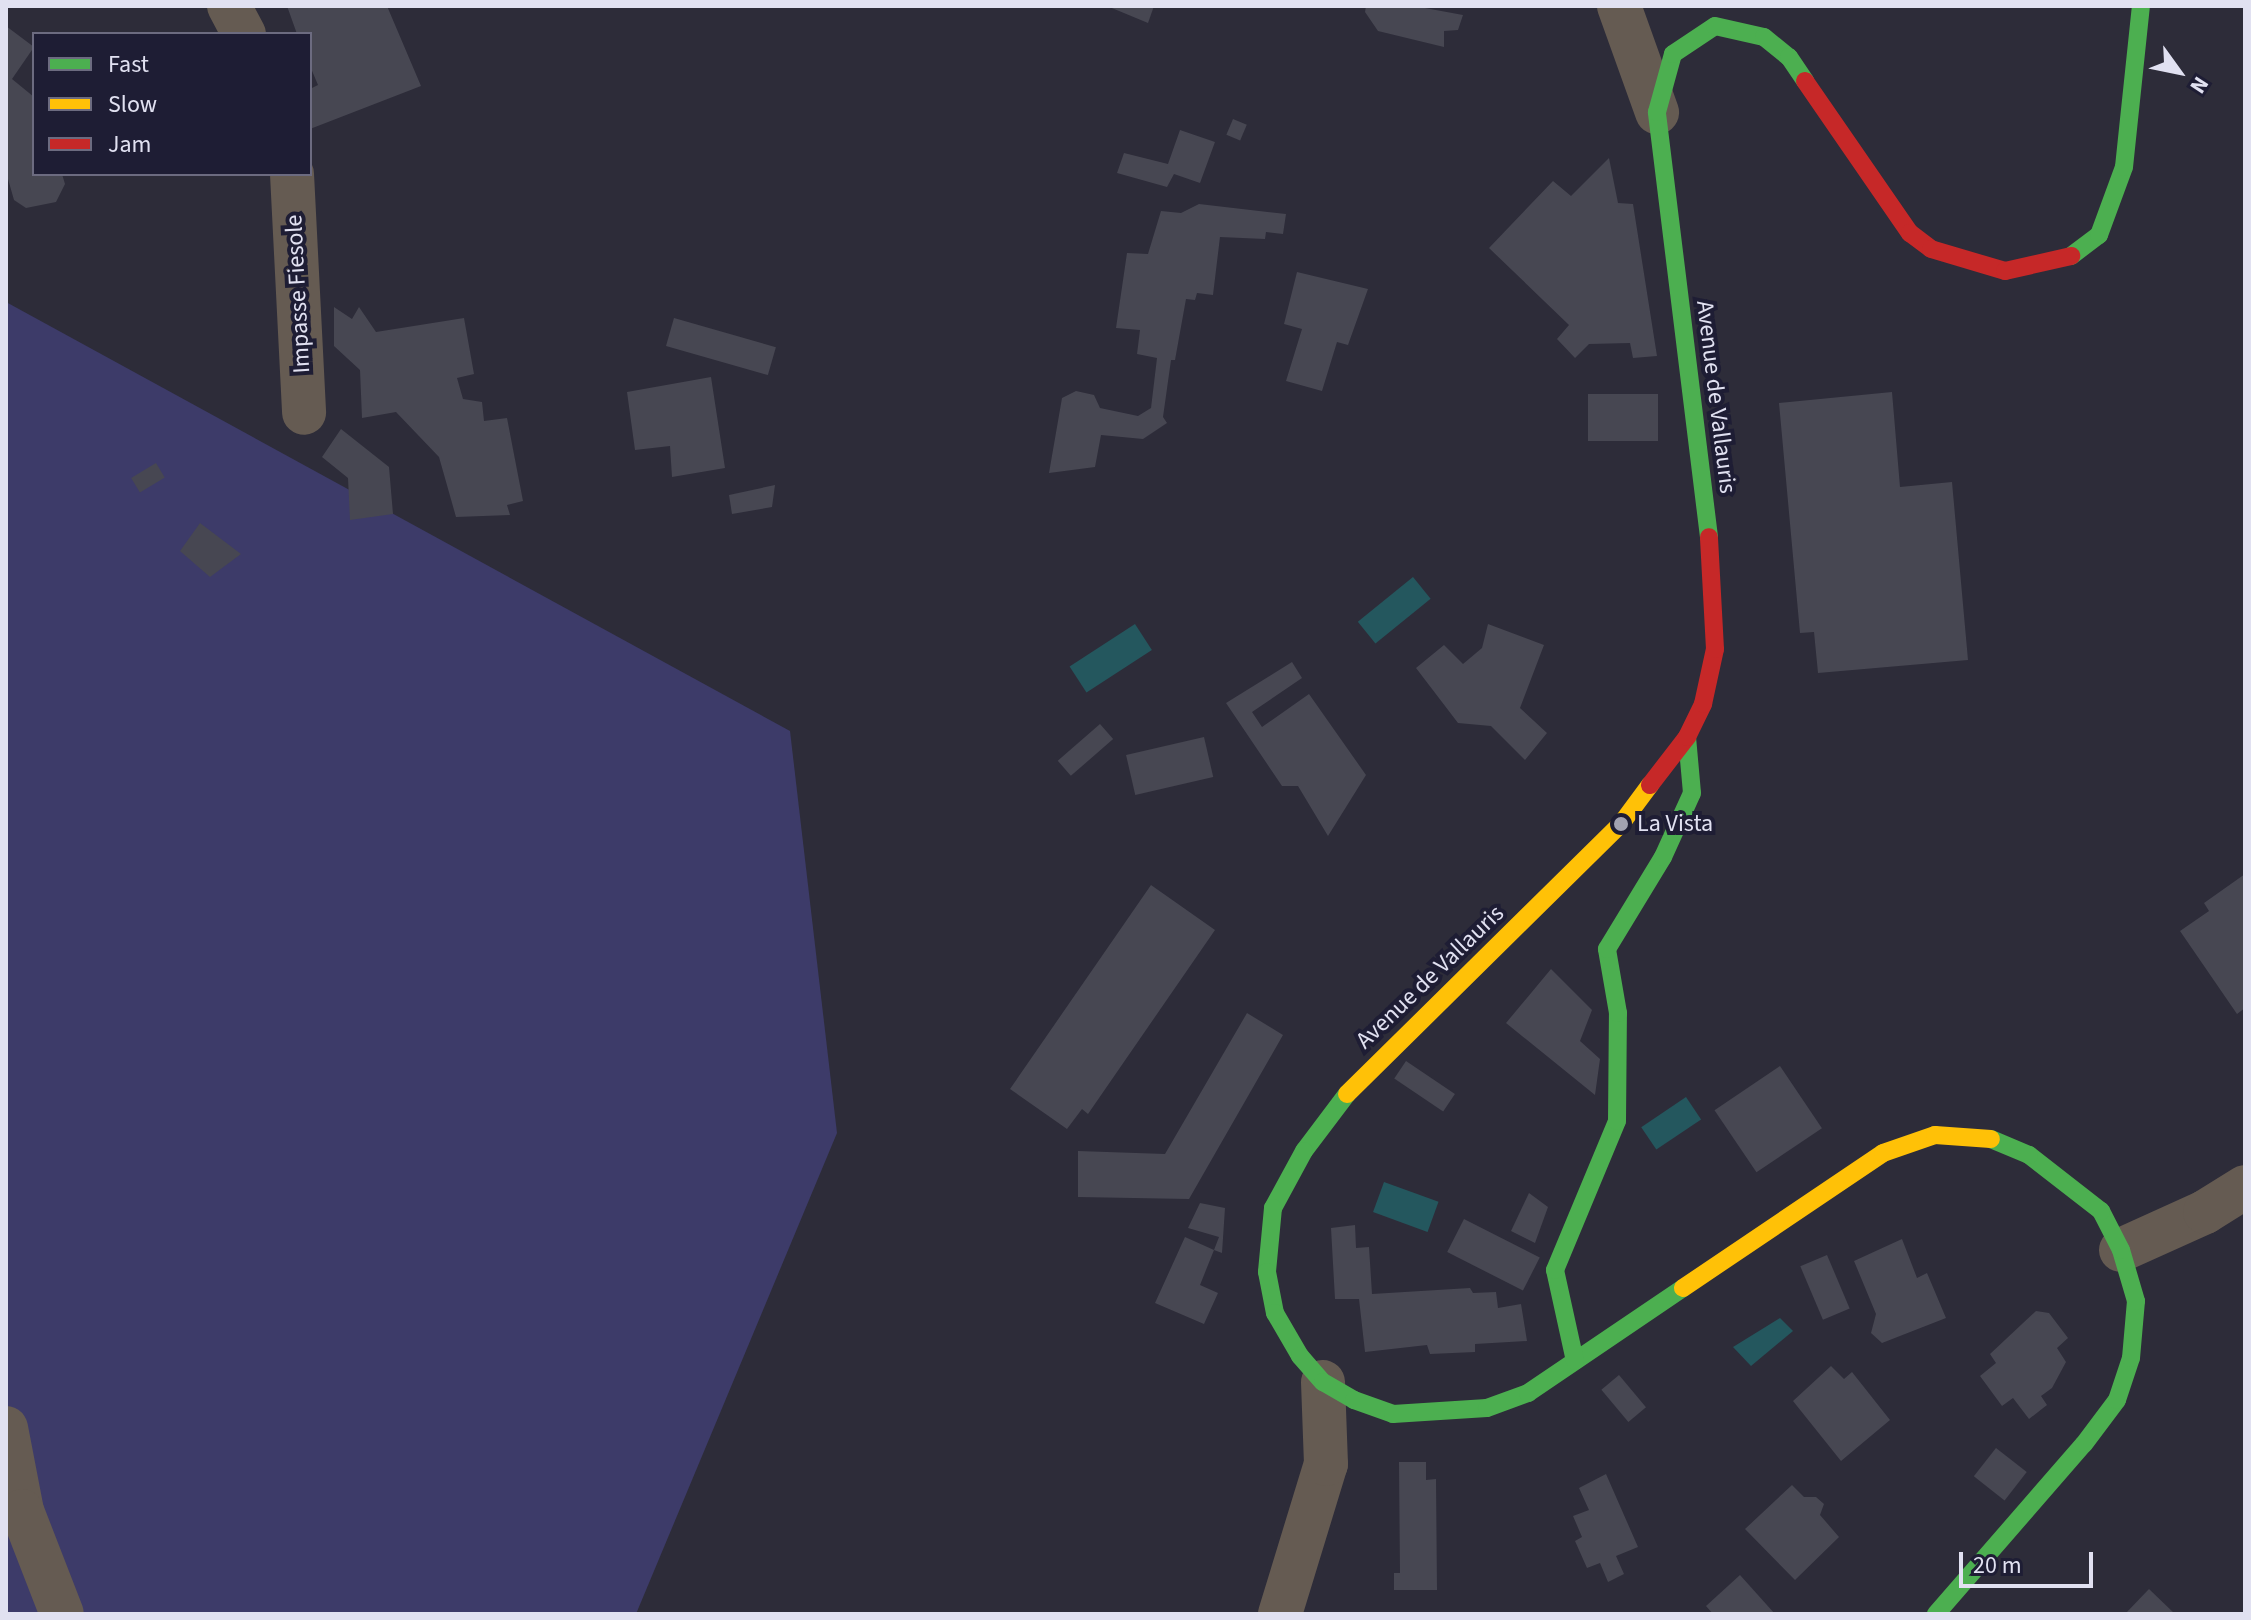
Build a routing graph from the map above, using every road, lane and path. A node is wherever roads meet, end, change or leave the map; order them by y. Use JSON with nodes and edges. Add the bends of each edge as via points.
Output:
{"nodes":[{"id":1,"x":229,"y":6,"type":"edge"},
{"id":2,"x":1619,"y":6,"type":"edge"},
{"id":3,"x":2141,"y":6,"type":"edge"},
{"id":4,"x":243,"y":32,"type":"edge"},
{"id":5,"x":1657,"y":112,"type":"junction"},
{"id":6,"x":292,"y":176,"type":"edge"},
{"id":7,"x":304,"y":413,"type":"dead end"},
{"id":8,"x":1687,"y":737,"type":"junction"},
{"id":9,"x":2245,"y":1187,"type":"edge"},
{"id":10,"x":2121,"y":1250,"type":"junction"},
{"id":11,"x":1575,"y":1361,"type":"junction"},
{"id":12,"x":1323,"y":1382,"type":"junction"},
{"id":13,"x":6,"y":1428,"type":"edge"},
{"id":14,"x":62,"y":1614,"type":"edge"},
{"id":15,"x":1280,"y":1614,"type":"edge"},
{"id":16,"x":1936,"y":1614,"type":"edge"}],
"edges":[{"from":1,"to":4,"type":"street"},
{"from":2,"to":5,"type":"street"},
{"from":3,"to":5,"type":"main road","name":"Avenue de Vallauris","via":[[2124,167],[2114,203],[2099,235],[2073,255],[2042,266],[2005,271],[1931,249],[1910,233],[1789,57],[1764,37],[1715,26],[1698,34],[1673,54]]},
{"from":5,"to":8,"type":"main road","name":"Avenue de Vallauris","via":[[1715,589],[1715,649],[1703,704]]},
{"from":6,"to":7,"type":"street","name":"Impasse Fiesole"},
{"from":8,"to":11,"type":"main road","via":[[1692,793],[1663,857],[1607,949],[1618,1013],[1617,1121],[1555,1270]]},
{"from":8,"to":12,"type":"main road","name":"Avenue de Vallauris","via":[[1621,824],[1399,1038],[1349,1091],[1304,1151],[1273,1208],[1267,1272],[1275,1313]]},
{"from":9,"to":10,"type":"street","via":[[2205,1212]]},
{"from":10,"to":11,"type":"main road","via":[[2101,1211],[2029,1155],[1986,1137],[1935,1135],[1870,1161]]},
{"from":10,"to":16,"type":"main road","via":[[2136,1301],[2131,1358],[2117,1400]]},
{"from":11,"to":12,"type":"main road","via":[[1528,1393],[1487,1408],[1438,1414],[1393,1414]]},
{"from":12,"to":15,"type":"street","via":[[1326,1464]]},
{"from":13,"to":14,"type":"street","via":[[22,1511]]}]}
